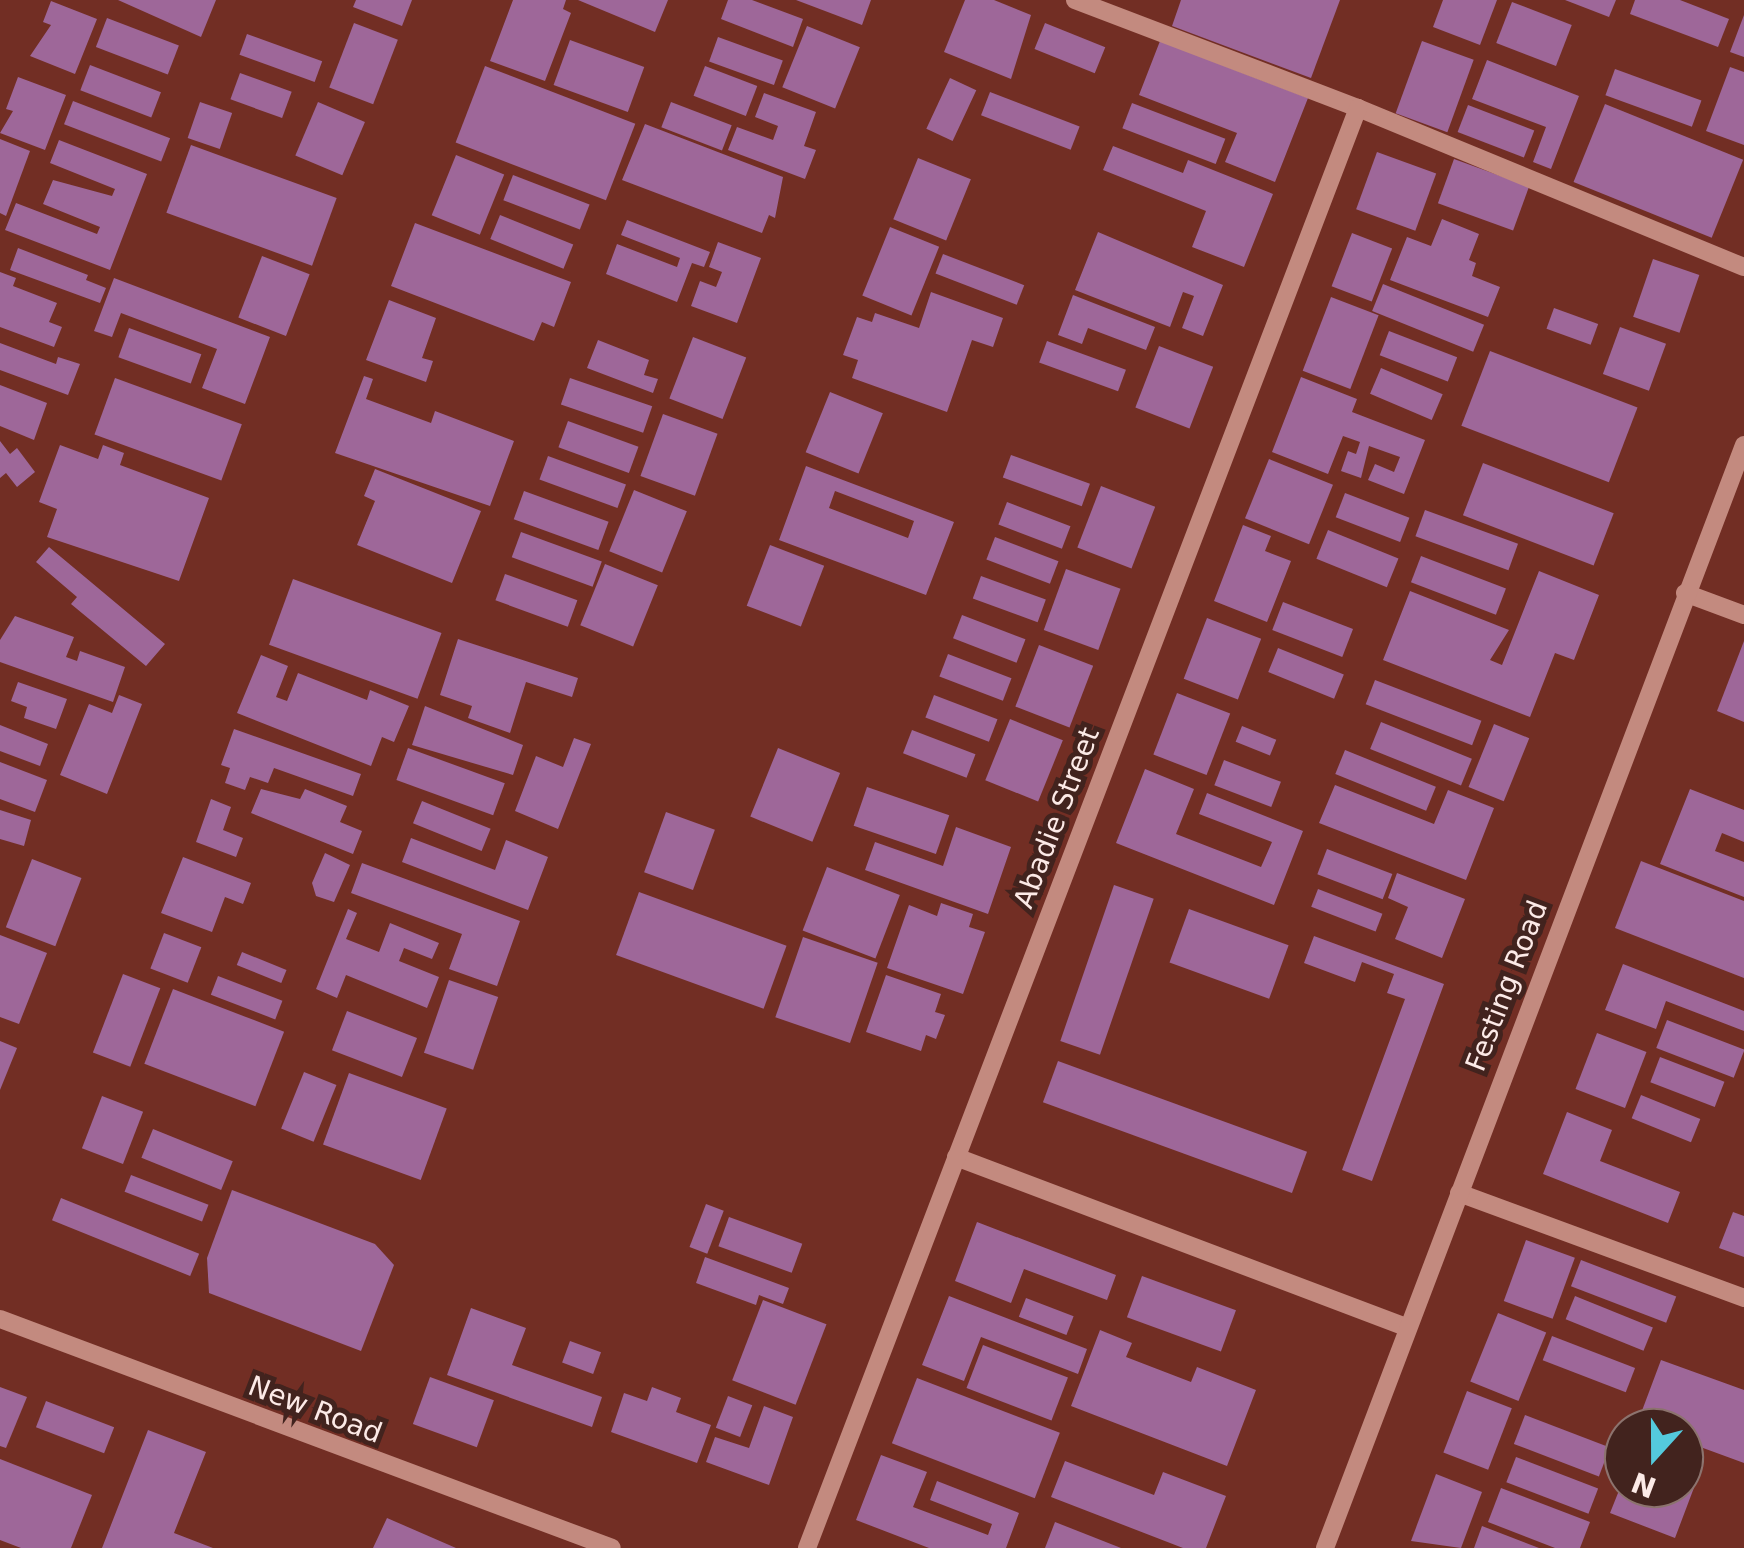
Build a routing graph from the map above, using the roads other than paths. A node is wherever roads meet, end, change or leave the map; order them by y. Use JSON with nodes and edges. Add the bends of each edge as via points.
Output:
{"nodes":[{"id":1,"x":1075,"y":0,"type":"edge"},
{"id":2,"x":1358,"y":108,"type":"junction"},
{"id":3,"x":1744,"y":267,"type":"edge"},
{"id":4,"x":1744,"y":445,"type":"edge"},
{"id":5,"x":1686,"y":592,"type":"junction"},
{"id":6,"x":1744,"y":615,"type":"edge"},
{"id":7,"x":956,"y":1158,"type":"junction"},
{"id":8,"x":1459,"y":1193,"type":"junction"},
{"id":9,"x":1744,"y":1298,"type":"edge"},
{"id":10,"x":0,"y":1320,"type":"edge"},
{"id":11,"x":1408,"y":1328,"type":"junction"},
{"id":12,"x":612,"y":1548,"type":"edge"},
{"id":13,"x":807,"y":1548,"type":"edge"},
{"id":14,"x":1324,"y":1548,"type":"edge"}],
"edges":[{"from":1,"to":2,"type":"street"},
{"from":2,"to":3,"type":"street"},
{"from":2,"to":7,"type":"street","name":"Abadie Street"},
{"from":4,"to":5,"type":"street","name":"Festing Road"},
{"from":5,"to":6,"type":"street"},
{"from":5,"to":8,"type":"street","name":"Festing Road"},
{"from":7,"to":11,"type":"street"},
{"from":7,"to":13,"type":"street","name":"Abadie Street"},
{"from":8,"to":9,"type":"street"},
{"from":8,"to":11,"type":"street","name":"Festing Road"},
{"from":10,"to":12,"type":"street","name":"New Road"},
{"from":11,"to":14,"type":"street","name":"Festing Road"}]}
